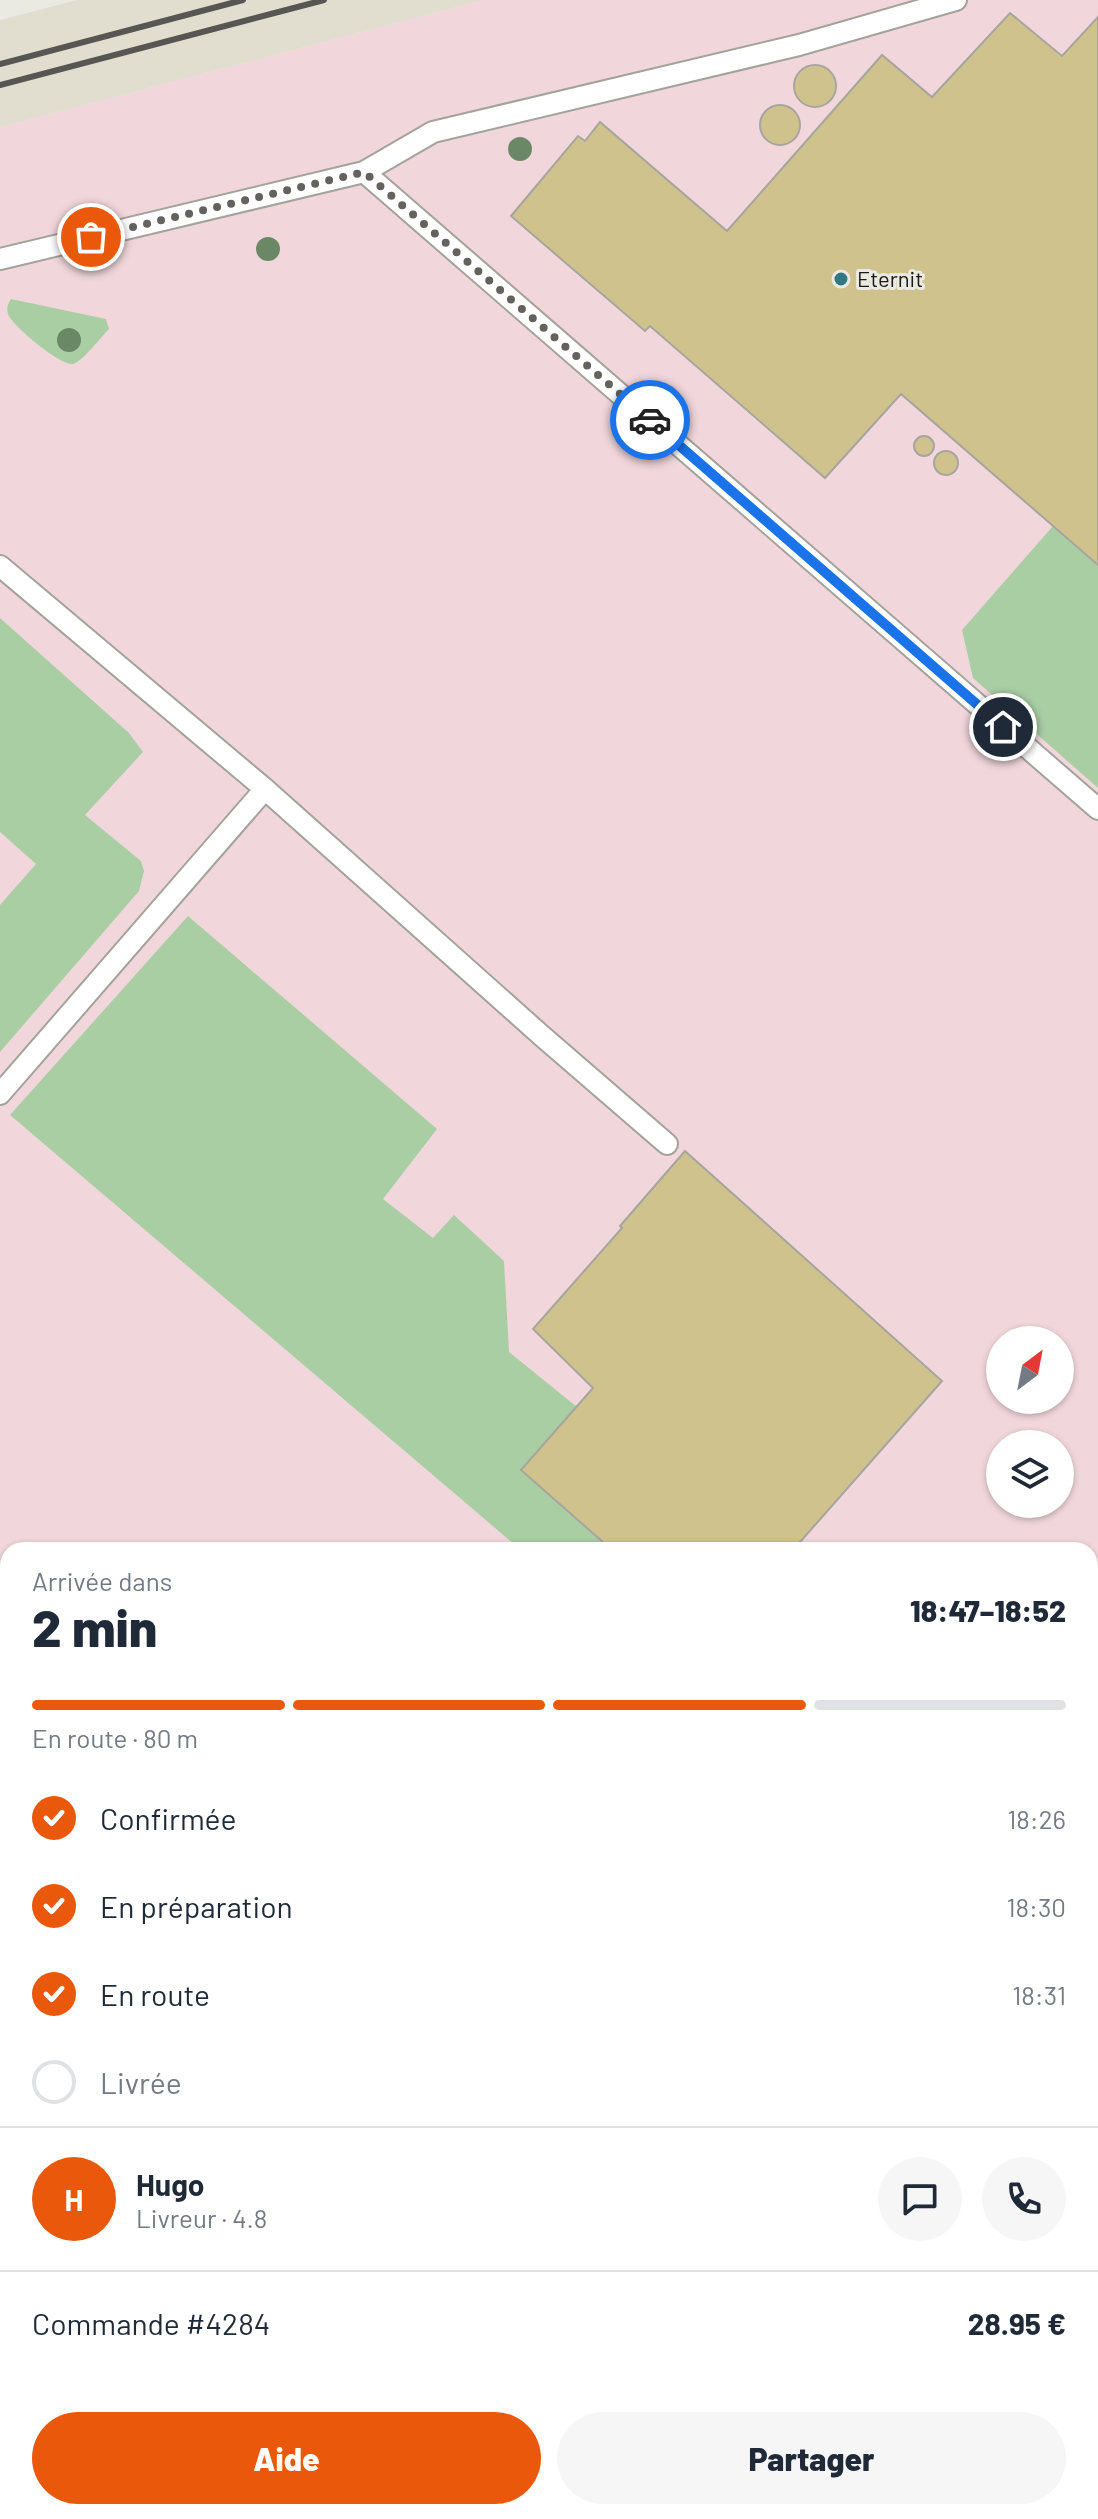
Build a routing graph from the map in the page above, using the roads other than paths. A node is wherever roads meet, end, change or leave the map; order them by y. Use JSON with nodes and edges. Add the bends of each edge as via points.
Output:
{"nodes":[{"id":1,"x":956,"y":0,"type":"edge"},
{"id":2,"x":364,"y":172,"type":"junction"},
{"id":3,"x":0,"y":259,"type":"edge"},
{"id":4,"x":0,"y":566,"type":"edge"},
{"id":5,"x":265,"y":789,"type":"junction"},
{"id":6,"x":1098,"y":809,"type":"edge"},
{"id":7,"x":0,"y":1094,"type":"edge"},
{"id":8,"x":667,"y":1144,"type":"dead end"}],
"edges":[{"from":1,"to":2,"type":"lane","via":[[799,45],[433,132]]},
{"from":2,"to":3,"type":"lane"},
{"from":2,"to":6,"type":"lane"},
{"from":4,"to":5,"type":"lane"},
{"from":5,"to":7,"type":"lane"},
{"from":5,"to":8,"type":"lane"}]}
